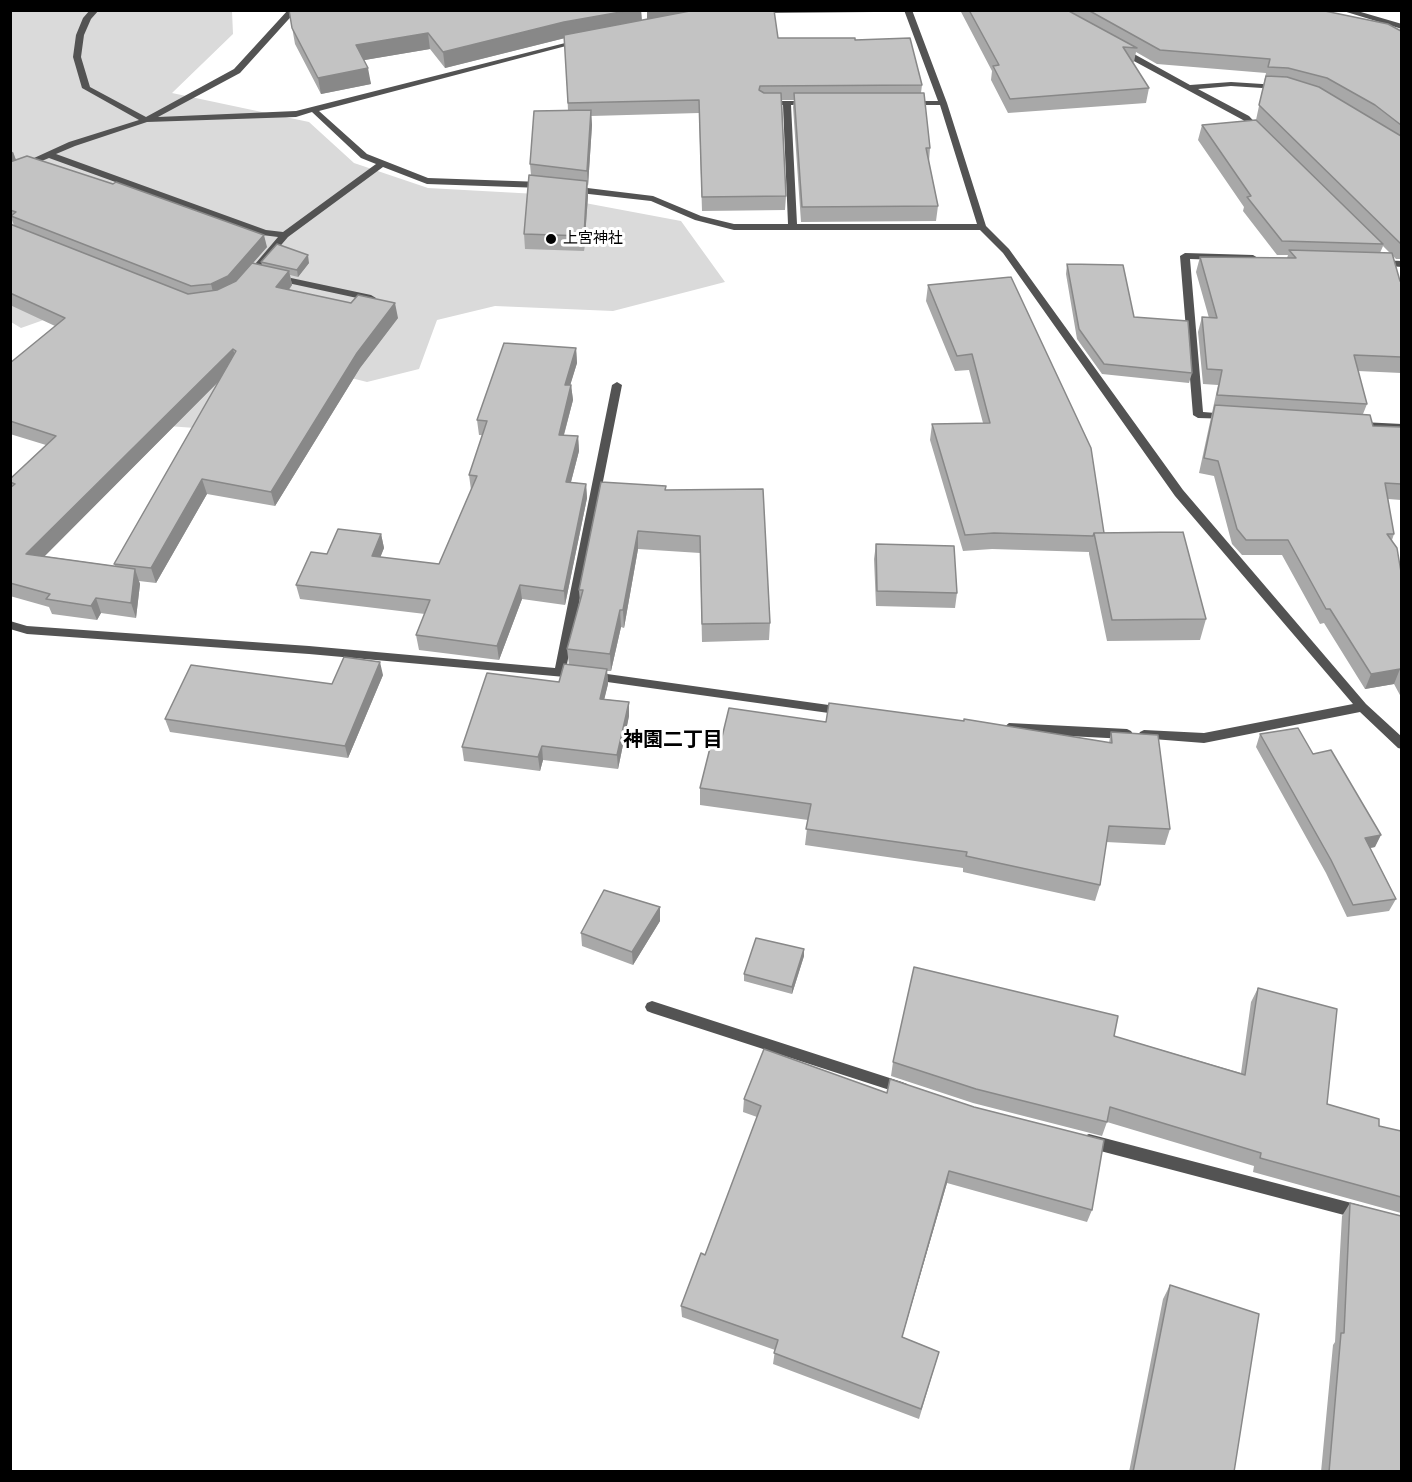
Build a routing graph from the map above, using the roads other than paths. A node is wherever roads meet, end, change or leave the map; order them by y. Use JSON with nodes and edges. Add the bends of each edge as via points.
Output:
{"nodes":[{"id":1,"x":94,"y":10,"type":"edge"},
{"id":2,"x":293,"y":10,"type":"edge"},
{"id":3,"x":874,"y":10,"type":"edge"},
{"id":4,"x":908,"y":10,"type":"edge"},
{"id":5,"x":1344,"y":10,"type":"edge"},
{"id":6,"x":752,"y":11,"type":"edge"},
{"id":7,"x":820,"y":11,"type":"edge"},
{"id":8,"x":1401,"y":27,"type":"edge"},
{"id":9,"x":593,"y":39,"type":"edge"},
{"id":10,"x":1108,"y":44,"type":"edge"},
{"id":11,"x":1190,"y":87,"type":"junction"},
{"id":12,"x":1292,"y":89,"type":"edge"},
{"id":13,"x":765,"y":103,"type":"edge"},
{"id":14,"x":787,"y":103,"type":"junction"},
{"id":15,"x":823,"y":103,"type":"edge"},
{"id":16,"x":907,"y":103,"type":"edge"},
{"id":17,"x":943,"y":103,"type":"junction"},
{"id":18,"x":314,"y":110,"type":"junction"},
{"id":19,"x":146,"y":120,"type":"junction"},
{"id":20,"x":1263,"y":134,"type":"edge"},
{"id":21,"x":50,"y":155,"type":"junction"},
{"id":22,"x":382,"y":163,"type":"junction"},
{"id":23,"x":10,"y":172,"type":"edge"},
{"id":24,"x":982,"y":227,"type":"junction"},
{"id":25,"x":793,"y":228,"type":"junction"},
{"id":26,"x":285,"y":235,"type":"junction"},
{"id":27,"x":1384,"y":255,"type":"edge"},
{"id":28,"x":1265,"y":259,"type":"edge"},
{"id":29,"x":1369,"y":262,"type":"edge"},
{"id":30,"x":1397,"y":264,"type":"edge"},
{"id":31,"x":253,"y":272,"type":"junction"},
{"id":32,"x":1395,"y":274,"type":"edge"},
{"id":33,"x":241,"y":285,"type":"edge"},
{"id":34,"x":371,"y":298,"type":"edge"},
{"id":35,"x":617,"y":385,"type":"dead end"},
{"id":36,"x":1243,"y":418,"type":"edge"},
{"id":37,"x":1356,"y":424,"type":"edge"},
{"id":38,"x":1401,"y":427,"type":"edge"},
{"id":39,"x":10,"y":626,"type":"edge"},
{"id":40,"x":560,"y":672,"type":"junction"},
{"id":41,"x":1362,"y":707,"type":"junction"},
{"id":42,"x":850,"y":712,"type":"edge"},
{"id":43,"x":990,"y":727,"type":"edge"},
{"id":44,"x":1401,"y":745,"type":"edge"},
{"id":45,"x":652,"y":1007,"type":"dead end"},
{"id":46,"x":917,"y":1093,"type":"edge"},
{"id":47,"x":1076,"y":1137,"type":"edge"},
{"id":48,"x":1373,"y":1215,"type":"edge"}],
"edges":[{"from":1,"to":19,"type":"street","via":[[80,35],[77,57],[86,87]]},
{"from":2,"to":19,"type":"street","via":[[237,70]]},
{"from":3,"to":7,"type":"street"},
{"from":4,"to":17,"type":"street"},
{"from":5,"to":8,"type":"street"},
{"from":6,"to":7,"type":"street"},
{"from":9,"to":18,"type":"street"},
{"from":10,"to":11,"type":"street"},
{"from":11,"to":12,"type":"street","via":[[1231,84]]},
{"from":11,"to":20,"type":"street","via":[[1246,118]]},
{"from":13,"to":14,"type":"street"},
{"from":14,"to":15,"type":"street"},
{"from":14,"to":25,"type":"street"},
{"from":16,"to":17,"type":"street"},
{"from":17,"to":24,"type":"street"},
{"from":18,"to":19,"type":"street"},
{"from":18,"to":22,"type":"street","via":[[364,156]]},
{"from":19,"to":21,"type":"street"},
{"from":21,"to":23,"type":"street"},
{"from":21,"to":26,"type":"street","via":[[266,233]]},
{"from":22,"to":25,"type":"street","via":[[427,181],[546,185],[653,200],[698,218],[734,226]]},
{"from":22,"to":26,"type":"street"},
{"from":24,"to":25,"type":"street"},
{"from":24,"to":41,"type":"street","via":[[1006,251],[1179,493]]},
{"from":26,"to":31,"type":"street"},
{"from":27,"to":30,"type":"street"},
{"from":28,"to":36,"type":"street","via":[[1185,256],[1198,415]]},
{"from":29,"to":30,"type":"street"},
{"from":30,"to":32,"type":"street"},
{"from":31,"to":33,"type":"street"},
{"from":31,"to":34,"type":"street"},
{"from":35,"to":40,"type":"street"},
{"from":37,"to":38,"type":"street"},
{"from":39,"to":40,"type":"street"},
{"from":40,"to":42,"type":"street"},
{"from":41,"to":43,"type":"street","via":[[1204,738]]},
{"from":41,"to":44,"type":"street"},
{"from":45,"to":46,"type":"street"},
{"from":47,"to":48,"type":"street"}]}
